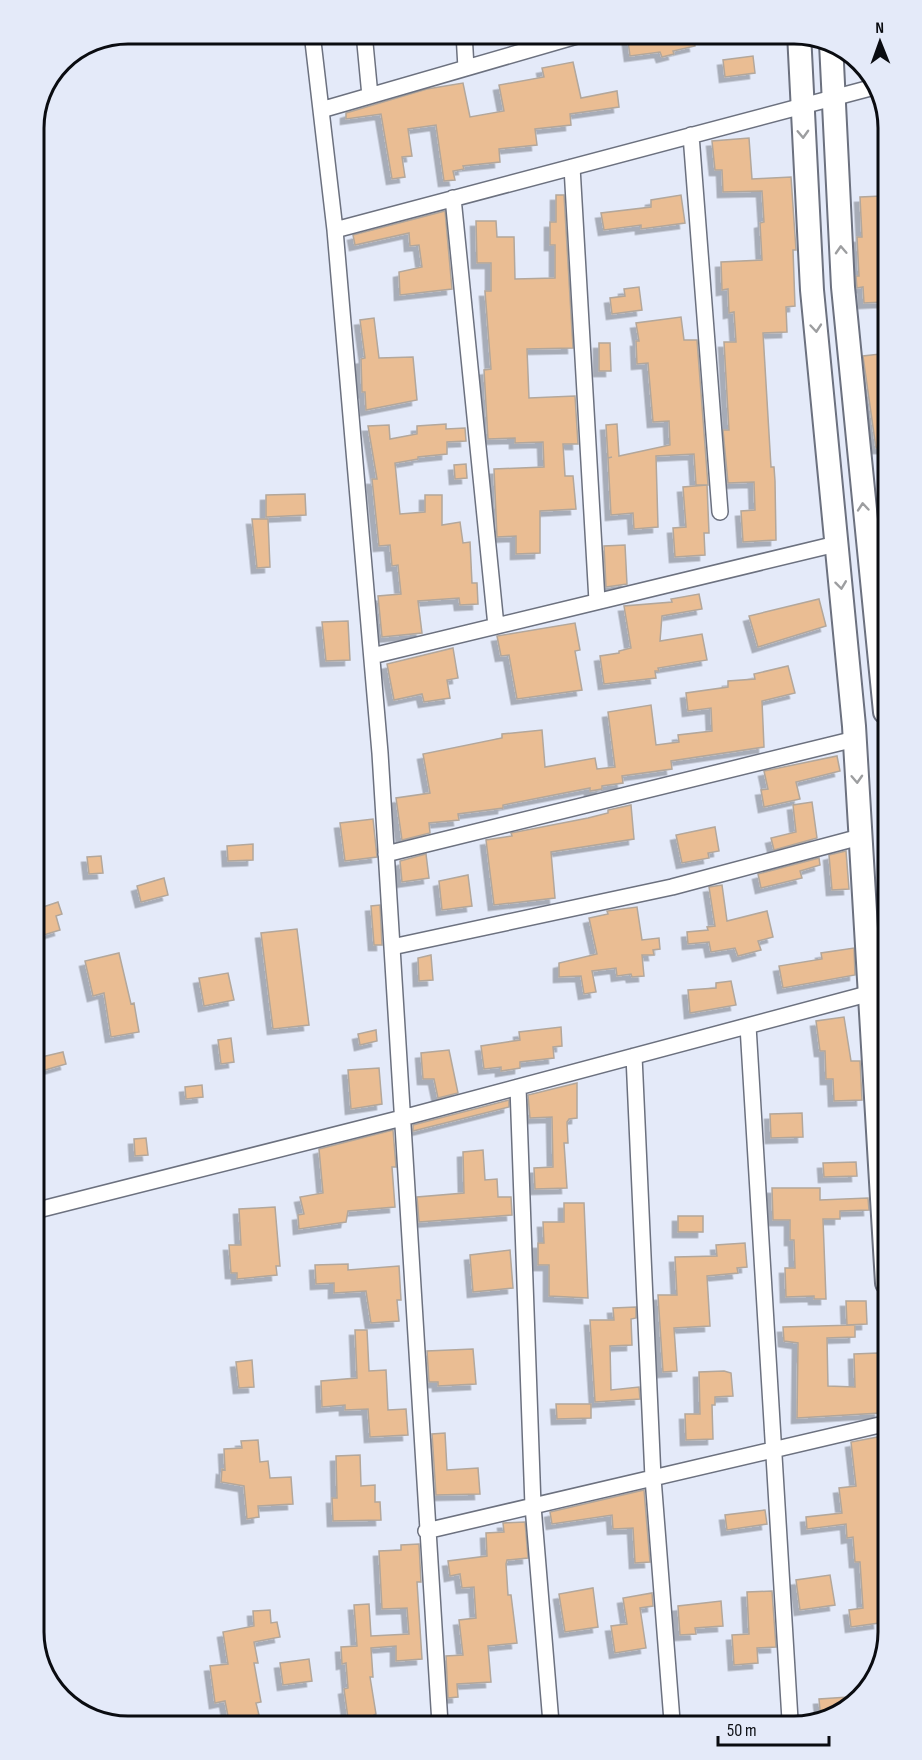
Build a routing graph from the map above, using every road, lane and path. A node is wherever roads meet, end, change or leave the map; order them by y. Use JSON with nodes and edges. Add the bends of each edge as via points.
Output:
{"nodes":[{"id":1,"x":313,"y":43,"type":"edge"},
{"id":2,"x":365,"y":43,"type":"edge"},
{"id":3,"x":465,"y":44,"type":"edge"},
{"id":4,"x":544,"y":44,"type":"edge"},
{"id":5,"x":799,"y":44,"type":"edge"},
{"id":6,"x":831,"y":52,"type":"edge"},
{"id":7,"x":466,"y":68,"type":"junction"},
{"id":8,"x":869,"y":88,"type":"edge"},
{"id":9,"x":370,"y":96,"type":"junction"},
{"id":10,"x":833,"y":98,"type":"junction"},
{"id":11,"x":802,"y":106,"type":"junction"},
{"id":12,"x":321,"y":110,"type":"junction"},
{"id":13,"x":691,"y":135,"type":"junction"},
{"id":14,"x":572,"y":167,"type":"junction"},
{"id":15,"x":453,"y":198,"type":"junction"},
{"id":16,"x":334,"y":230,"type":"junction"},
{"id":17,"x":720,"y":512,"type":"dead end"},
{"id":18,"x":875,"y":532,"type":"edge"},
{"id":19,"x":836,"y":544,"type":"junction"},
{"id":20,"x":878,"y":586,"type":"edge"},
{"id":21,"x":597,"y":602,"type":"junction"},
{"id":22,"x":496,"y":626,"type":"junction"},
{"id":23,"x":372,"y":656,"type":"junction"},
{"id":24,"x":855,"y":739,"type":"junction"},
{"id":25,"x":860,"y":837,"type":"junction"},
{"id":26,"x":386,"y":854,"type":"junction"},
{"id":27,"x":392,"y":947,"type":"junction"},
{"id":28,"x":878,"y":991,"type":"edge"},
{"id":29,"x":748,"y":1026,"type":"junction"},
{"id":30,"x":634,"y":1056,"type":"junction"},
{"id":31,"x":518,"y":1087,"type":"junction"},
{"id":32,"x":402,"y":1118,"type":"junction"},
{"id":33,"x":43,"y":1209,"type":"edge"},
{"id":34,"x":878,"y":1425,"type":"edge"},
{"id":35,"x":773,"y":1450,"type":"junction"},
{"id":36,"x":653,"y":1478,"type":"junction"},
{"id":37,"x":533,"y":1506,"type":"junction"},
{"id":38,"x":426,"y":1531,"type":"junction"},
{"id":39,"x":439,"y":1716,"type":"edge"},
{"id":40,"x":550,"y":1716,"type":"edge"},
{"id":41,"x":672,"y":1716,"type":"edge"},
{"id":42,"x":790,"y":1716,"type":"edge"}],
"edges":[{"from":1,"to":12,"type":"street"},
{"from":2,"to":9,"type":"street"},
{"from":3,"to":7,"type":"street"},
{"from":4,"to":7,"type":"street"},
{"from":5,"to":11,"type":"main road"},
{"from":6,"to":10,"type":"main road"},
{"from":7,"to":9,"type":"street"},
{"from":8,"to":10,"type":"street"},
{"from":9,"to":12,"type":"street"},
{"from":10,"to":11,"type":"street"},
{"from":18,"to":10,"type":"main road","one_way":true,"via":[[843,287]]},
{"from":11,"to":13,"type":"street"},
{"from":11,"to":19,"type":"main road","one_way":true,"via":[[812,290]]},
{"from":12,"to":16,"type":"street"},
{"from":13,"to":14,"type":"street"},
{"from":13,"to":17,"type":"street"},
{"from":14,"to":15,"type":"street"},
{"from":14,"to":21,"type":"street"},
{"from":15,"to":16,"type":"street"},
{"from":15,"to":22,"type":"street"},
{"from":16,"to":23,"type":"street"},
{"from":18,"to":20,"type":"main road"},
{"from":19,"to":21,"type":"street"},
{"from":19,"to":24,"type":"main road","one_way":true},
{"from":21,"to":22,"type":"street"},
{"from":22,"to":23,"type":"street"},
{"from":23,"to":26,"type":"street"},
{"from":24,"to":25,"type":"main road","one_way":true},
{"from":24,"to":26,"type":"street"},
{"from":25,"to":27,"type":"street","via":[[672,887]]},
{"from":25,"to":28,"type":"main road"},
{"from":26,"to":27,"type":"street"},
{"from":27,"to":32,"type":"street"},
{"from":28,"to":29,"type":"street"},
{"from":29,"to":30,"type":"street"},
{"from":29,"to":35,"type":"street"},
{"from":30,"to":31,"type":"street"},
{"from":30,"to":36,"type":"street"},
{"from":31,"to":32,"type":"street"},
{"from":31,"to":37,"type":"street"},
{"from":32,"to":33,"type":"street"},
{"from":32,"to":38,"type":"street"},
{"from":34,"to":35,"type":"street"},
{"from":35,"to":36,"type":"street"},
{"from":35,"to":42,"type":"street"},
{"from":36,"to":37,"type":"street"},
{"from":36,"to":41,"type":"street"},
{"from":37,"to":38,"type":"street"},
{"from":37,"to":40,"type":"street"},
{"from":38,"to":39,"type":"street"}]}
